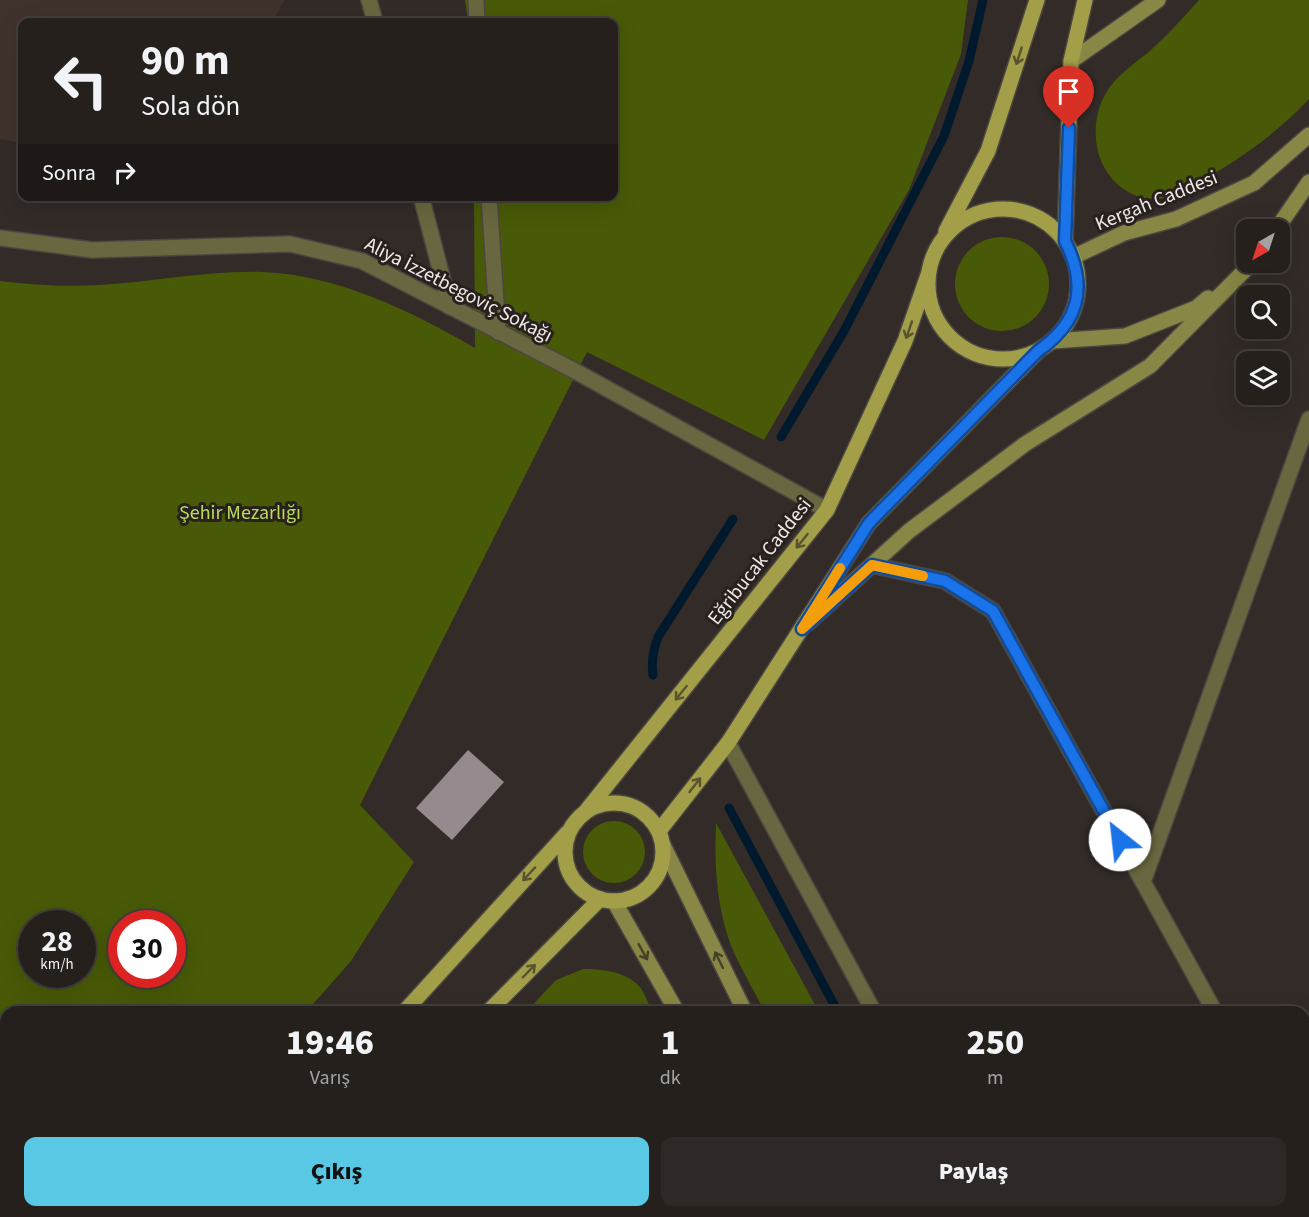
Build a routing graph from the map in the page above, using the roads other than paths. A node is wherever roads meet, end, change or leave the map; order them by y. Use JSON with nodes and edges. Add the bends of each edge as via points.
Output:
{"nodes":[{"id":1,"x":369,"y":0,"type":"edge"},
{"id":2,"x":476,"y":0,"type":"edge"},
{"id":3,"x":1037,"y":0,"type":"edge"},
{"id":4,"x":1085,"y":0,"type":"edge"},
{"id":5,"x":1158,"y":0,"type":"edge"},
{"id":6,"x":374,"y":18,"type":"edge"},
{"id":7,"x":477,"y":18,"type":"edge"},
{"id":8,"x":1071,"y":61,"type":"junction"},
{"id":9,"x":1309,"y":135,"type":"edge"},
{"id":10,"x":1309,"y":182,"type":"edge"},
{"id":11,"x":423,"y":201,"type":"edge"},
{"id":12,"x":489,"y":201,"type":"edge"},
{"id":13,"x":1284,"y":219,"type":"edge"},
{"id":14,"x":0,"y":238,"type":"edge"},
{"id":15,"x":940,"y":241,"type":"junction"},
{"id":16,"x":1065,"y":241,"type":"junction"},
{"id":17,"x":1073,"y":258,"type":"junction"},
{"id":18,"x":1239,"y":273,"type":"edge"},
{"id":19,"x":1242,"y":273,"type":"edge"},
{"id":20,"x":928,"y":275,"type":"junction"},
{"id":21,"x":450,"y":307,"type":"junction"},
{"id":22,"x":498,"y":332,"type":"junction"},
{"id":23,"x":1053,"y":341,"type":"junction"},
{"id":24,"x":1038,"y":351,"type":"junction"},
{"id":25,"x":1309,"y":419,"type":"edge"},
{"id":26,"x":827,"y":510,"type":"junction"},
{"id":27,"x":872,"y":565,"type":"junction"},
{"id":28,"x":802,"y":629,"type":"junction"},
{"id":29,"x":728,"y":743,"type":"junction"},
{"id":30,"x":587,"y":810,"type":"junction"},
{"id":31,"x":569,"y":831,"type":"junction"},
{"id":32,"x":661,"y":838,"type":"junction"},
{"id":33,"x":1143,"y":882,"type":"junction"},
{"id":34,"x":607,"y":900,"type":"junction"},
{"id":35,"x":409,"y":1006,"type":"edge"},
{"id":36,"x":494,"y":1006,"type":"edge"},
{"id":37,"x":673,"y":1006,"type":"edge"},
{"id":38,"x":742,"y":1006,"type":"edge"},
{"id":39,"x":871,"y":1006,"type":"edge"},
{"id":40,"x":1212,"y":1006,"type":"edge"}],
"edges":[{"from":1,"to":6,"type":"street"},
{"from":2,"to":7,"type":"street"},
{"from":3,"to":15,"type":"main road","one_way":true,"via":[[988,151]]},
{"from":4,"to":8,"type":"main road"},
{"from":5,"to":8,"type":"street"},
{"from":8,"to":16,"type":"main road"},
{"from":9,"to":17,"type":"street","name":"Kergah Caddesi","via":[[1254,183],[1176,219],[1124,233]]},
{"from":10,"to":13,"type":"street"},
{"from":11,"to":21,"type":"street"},
{"from":12,"to":22,"type":"street"},
{"from":14,"to":21,"type":"street","name":"Aliya İzzetbegoviç Sokağı","via":[[92,250],[290,244],[362,261]]},
{"from":15,"to":16,"type":"main road","via":[[967,217],[1002,208],[1037,217]]},
{"from":15,"to":20,"type":"main road"},
{"from":16,"to":17,"type":"main road"},
{"from":17,"to":23,"type":"main road","via":[[1078,275],[1076,302],[1065,327]]},
{"from":18,"to":23,"type":"street","via":[[1196,308],[1125,336]]},
{"from":19,"to":27,"type":"street","via":[[1150,366],[1025,444],[909,531]]},
{"from":20,"to":24,"type":"main road","via":[[932,311],[952,340],[985,358],[1003,360]]},
{"from":20,"to":26,"type":"main road","name":"Eğribucak Caddesi","one_way":true,"via":[[905,341]]},
{"from":21,"to":22,"type":"street","name":"Aliya İzzetbegoviç Sokağı"},
{"from":22,"to":26,"type":"street","name":"Aliya İzzetbegoviç Sokağı"},
{"from":23,"to":24,"type":"main road"},
{"from":24,"to":28,"type":"main road","via":[[869,523]]},
{"from":25,"to":33,"type":"street"},
{"from":26,"to":30,"type":"main road","name":"Eğribucak Caddesi","one_way":true},
{"from":27,"to":28,"type":"street"},
{"from":27,"to":33,"type":"street","via":[[945,581],[993,611]]},
{"from":28,"to":29,"type":"main road"},
{"from":32,"to":29,"type":"main road","one_way":true},
{"from":29,"to":39,"type":"street"},
{"from":30,"to":31,"type":"main road"},
{"from":30,"to":32,"type":"main road","via":[[614,802],[627,805],[651,819]]},
{"from":31,"to":34,"type":"main road","via":[[565,844],[569,872],[587,893]]},
{"from":31,"to":35,"type":"main road","one_way":true},
{"from":32,"to":34,"type":"main road","via":[[663,859],[651,884],[628,899]]},
{"from":38,"to":32,"type":"street","one_way":true},
{"from":33,"to":40,"type":"street"},
{"from":36,"to":34,"type":"main road","one_way":true},
{"from":34,"to":37,"type":"street","one_way":true}]}
